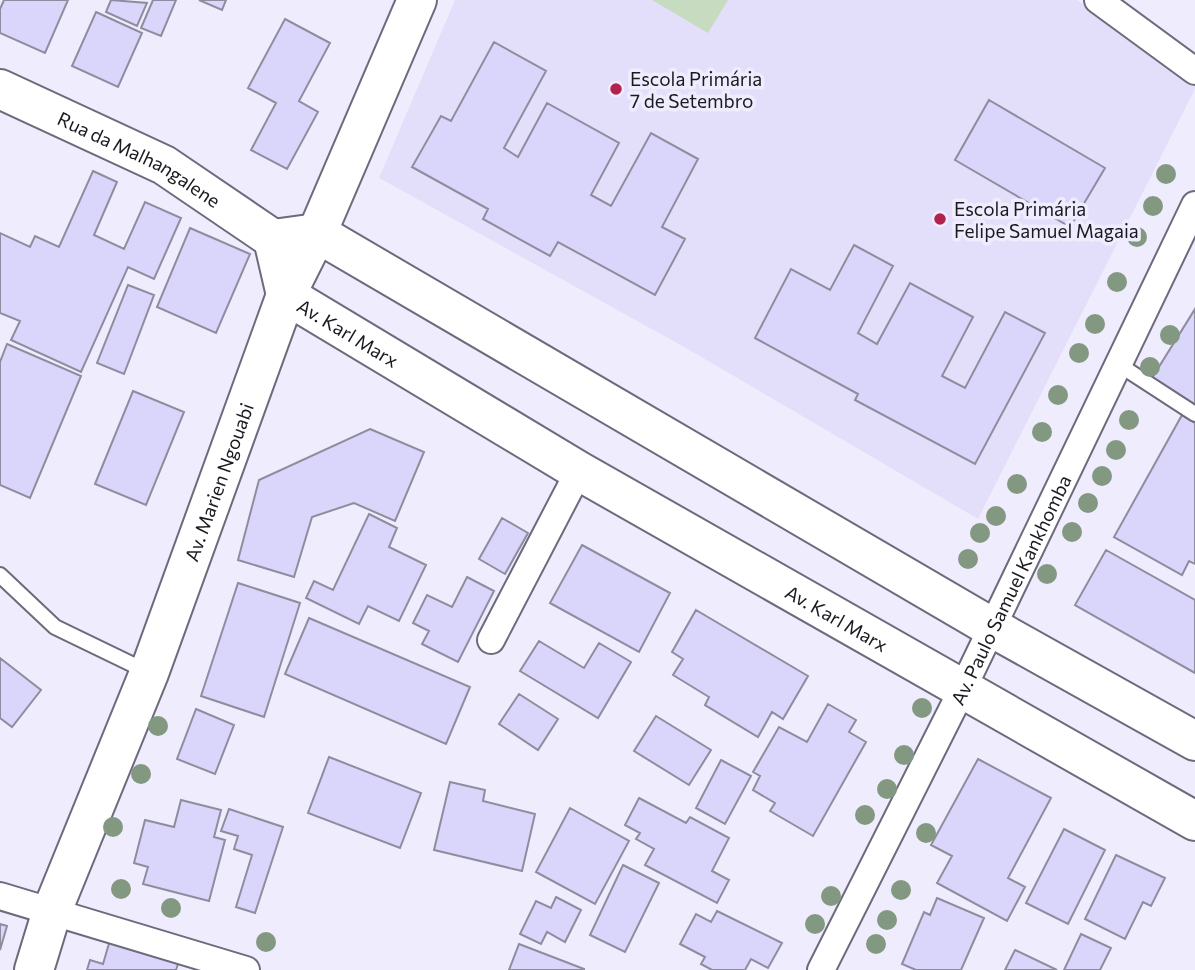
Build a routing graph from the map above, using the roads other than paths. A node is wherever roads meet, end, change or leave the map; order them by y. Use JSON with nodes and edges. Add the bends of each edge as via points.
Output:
{"nodes":[{"id":1,"x":417,"y":0,"type":"edge"},
{"id":2,"x":1098,"y":0,"type":"edge"},
{"id":3,"x":1195,"y":71,"type":"edge"},
{"id":4,"x":0,"y":89,"type":"edge"},
{"id":5,"x":1195,"y":205,"type":"edge"},
{"id":6,"x":317,"y":233,"type":"junction"},
{"id":7,"x":273,"y":239,"type":"junction"},
{"id":8,"x":286,"y":295,"type":"junction"},
{"id":9,"x":1118,"y":364,"type":"junction"},
{"id":10,"x":1195,"y":414,"type":"edge"},
{"id":11,"x":579,"y":471,"type":"junction"},
{"id":12,"x":0,"y":575,"type":"edge"},
{"id":13,"x":991,"y":627,"type":"junction"},
{"id":14,"x":491,"y":640,"type":"dead end"},
{"id":15,"x":149,"y":673,"type":"junction"},
{"id":16,"x":962,"y":690,"type":"junction"},
{"id":17,"x":1195,"y":741,"type":"edge"},
{"id":18,"x":1195,"y":821,"type":"edge"},
{"id":19,"x":0,"y":896,"type":"edge"},
{"id":20,"x":52,"y":911,"type":"junction"},
{"id":21,"x":34,"y":970,"type":"edge"},
{"id":22,"x":246,"y":970,"type":"edge"},
{"id":23,"x":821,"y":970,"type":"edge"}],
"edges":[{"from":1,"to":6,"type":"street","name":"Av. Marien Ngouabi"},
{"from":2,"to":3,"type":"street"},
{"from":4,"to":7,"type":"street","name":"Rua da Malhangalene","via":[[164,165]]},
{"from":5,"to":9,"type":"street","name":"Av. Paulo Samuel Kankhomba"},
{"from":6,"to":7,"type":"street"},
{"from":6,"to":8,"type":"street","name":"Av. Marien Ngouabi"},
{"from":6,"to":13,"type":"street"},
{"from":7,"to":8,"type":"street","name":"Av. Karl Marx"},
{"from":8,"to":11,"type":"street","name":"Av. Karl Marx"},
{"from":8,"to":15,"type":"street","name":"Av. Marien Ngouabi"},
{"from":9,"to":10,"type":"lane"},
{"from":9,"to":13,"type":"street","name":"Av. Paulo Samuel Kankhomba"},
{"from":11,"to":14,"type":"street"},
{"from":11,"to":16,"type":"street","name":"Av. Karl Marx"},
{"from":12,"to":15,"type":"lane","via":[[55,627]]},
{"from":13,"to":16,"type":"street","name":"Av. Paulo Samuel Kankhomba"},
{"from":13,"to":17,"type":"street"},
{"from":15,"to":20,"type":"street","name":"Av. Marien Ngouabi"},
{"from":16,"to":18,"type":"street","name":"Av. Karl Marx"},
{"from":16,"to":23,"type":"street","name":"Av. Paulo Samuel Kankhomba"},
{"from":19,"to":20,"type":"street"},
{"from":20,"to":21,"type":"street","name":"Av. Marien Ngouabi"},
{"from":20,"to":22,"type":"street"}]}
